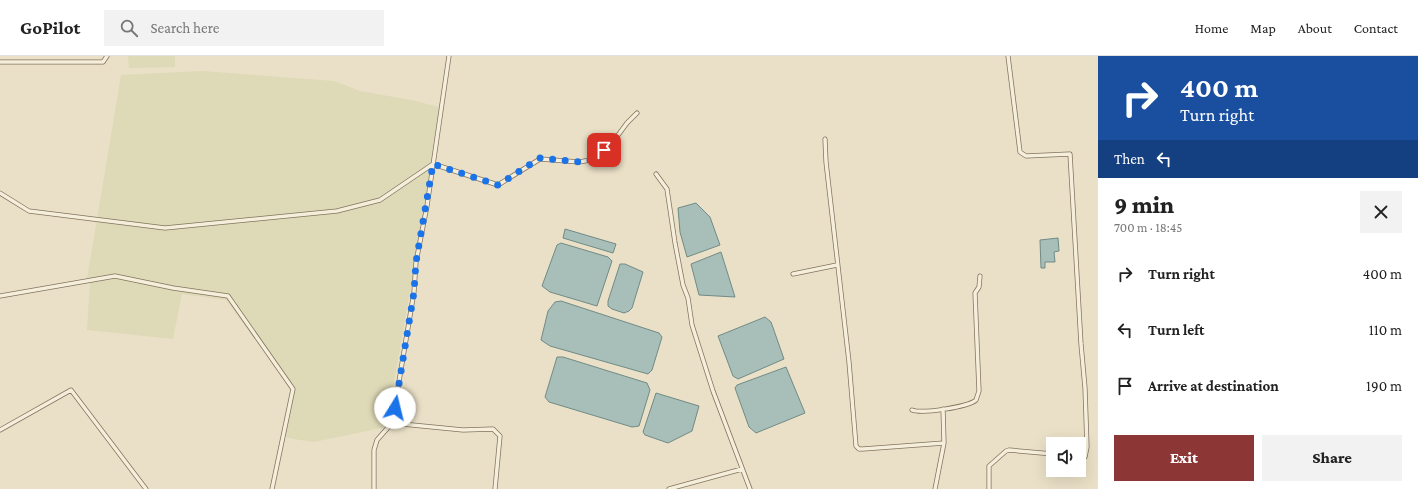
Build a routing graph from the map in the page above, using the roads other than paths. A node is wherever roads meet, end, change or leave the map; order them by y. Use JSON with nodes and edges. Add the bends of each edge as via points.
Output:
{"nodes":[{"id":1,"x":107,"y":56,"type":"edge"},
{"id":2,"x":449,"y":56,"type":"edge"},
{"id":3,"x":1008,"y":56,"type":"edge"},
{"id":4,"x":0,"y":62,"type":"edge"},
{"id":5,"x":637,"y":113,"type":"dead end"},
{"id":6,"x":825,"y":139,"type":"dead end"},
{"id":7,"x":433,"y":164,"type":"junction"},
{"id":8,"x":656,"y":174,"type":"dead end"},
{"id":9,"x":0,"y":193,"type":"edge"},
{"id":10,"x":837,"y":264,"type":"junction"},
{"id":11,"x":793,"y":274,"type":"dead end"},
{"id":12,"x":980,"y":276,"type":"dead end"},
{"id":13,"x":0,"y":296,"type":"edge"},
{"id":14,"x":943,"y":409,"type":"junction"},
{"id":15,"x":912,"y":410,"type":"dead end"},
{"id":16,"x":392,"y":423,"type":"junction"},
{"id":17,"x":0,"y":430,"type":"edge"},
{"id":18,"x":944,"y":443,"type":"junction"},
{"id":19,"x":1046,"y":453,"type":"edge"},
{"id":20,"x":1086,"y":457,"type":"edge"},
{"id":21,"x":742,"y":469,"type":"junction"},
{"id":22,"x":146,"y":489,"type":"edge"},
{"id":23,"x":272,"y":489,"type":"edge"},
{"id":24,"x":374,"y":489,"type":"edge"},
{"id":25,"x":495,"y":489,"type":"edge"},
{"id":26,"x":669,"y":489,"type":"edge"},
{"id":27,"x":750,"y":489,"type":"edge"},
{"id":28,"x":935,"y":489,"type":"edge"},
{"id":29,"x":989,"y":489,"type":"edge"}],
"edges":[{"from":1,"to":4,"type":"street","via":[[103,62]]},
{"from":2,"to":7,"type":"street"},
{"from":3,"to":20,"type":"street","via":[[1020,152],[1026,156],[1070,154],[1086,405]]},
{"from":5,"to":7,"type":"street","via":[[596,159],[579,162],[540,158],[498,185]]},
{"from":6,"to":10,"type":"street"},
{"from":7,"to":9,"type":"street","via":[[380,200],[344,209],[165,228],[29,211]]},
{"from":7,"to":16,"type":"street"},
{"from":8,"to":21,"type":"street","via":[[667,190],[692,325]]},
{"from":10,"to":11,"type":"street"},
{"from":10,"to":18,"type":"street","via":[[856,446],[863,449]]},
{"from":12,"to":14,"type":"street","via":[[978,291],[975,293],[978,397],[970,404]]},
{"from":13,"to":23,"type":"street","via":[[115,276],[228,296],[293,389]]},
{"from":14,"to":15,"type":"street","via":[[918,412]]},
{"from":14,"to":18,"type":"street"},
{"from":16,"to":24,"type":"street","via":[[377,440],[374,450]]},
{"from":16,"to":25,"type":"street","via":[[464,430],[493,428],[500,436]]},
{"from":17,"to":22,"type":"street","via":[[71,390]]},
{"from":18,"to":28,"type":"street"},
{"from":19,"to":29,"type":"street","via":[[1006,451],[989,466]]},
{"from":21,"to":26,"type":"street"},
{"from":21,"to":27,"type":"street"}]}
